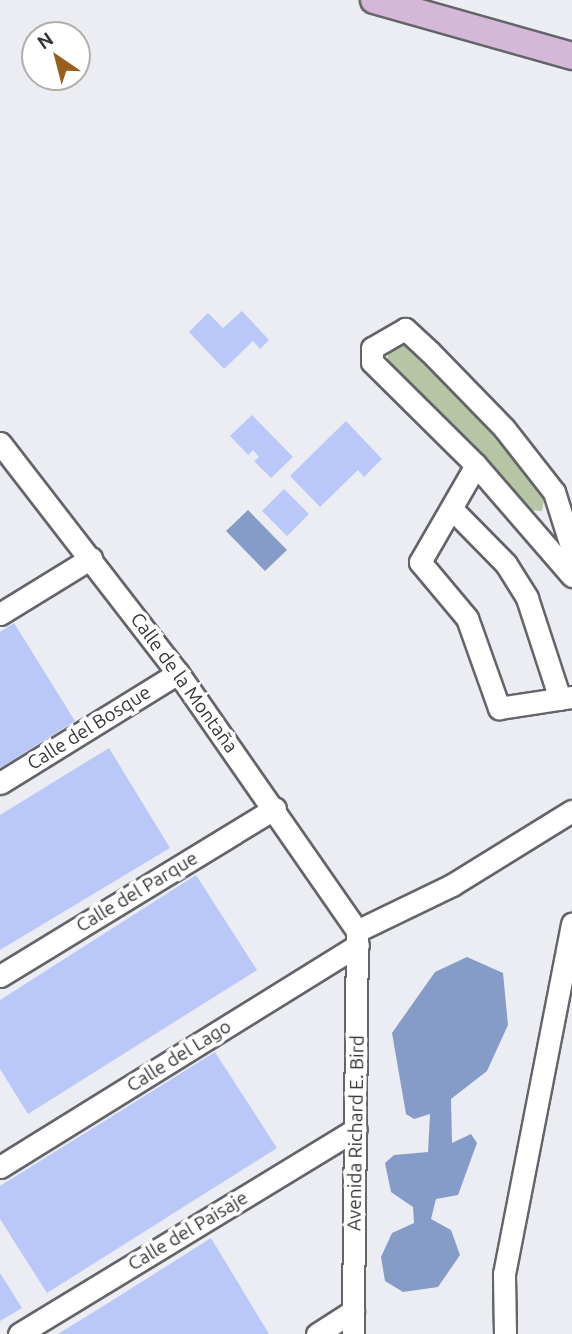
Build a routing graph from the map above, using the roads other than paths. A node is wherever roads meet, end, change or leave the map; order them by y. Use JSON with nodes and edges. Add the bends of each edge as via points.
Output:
{"nodes":[{"id":1,"x":374,"y":0,"type":"edge"},
{"id":2,"x":572,"y":56,"type":"edge"},
{"id":3,"x":0,"y":443,"type":"edge"},
{"id":4,"x":476,"y":465,"type":"junction"},
{"id":5,"x":452,"y":509,"type":"junction"},
{"id":6,"x":572,"y":549,"type":"edge"},
{"id":7,"x":91,"y":558,"type":"junction"},
{"id":8,"x":572,"y":576,"type":"edge"},
{"id":9,"x":0,"y":614,"type":"edge"},
{"id":10,"x":178,"y":673,"type":"junction"},
{"id":11,"x":566,"y":698,"type":"edge"},
{"id":12,"x":0,"y":783,"type":"edge"},
{"id":13,"x":275,"y":808,"type":"junction"},
{"id":14,"x":572,"y":811,"type":"edge"},
{"id":15,"x":572,"y":923,"type":"edge"},
{"id":16,"x":357,"y":938,"type":"junction"},
{"id":17,"x":0,"y":976,"type":"edge"},
{"id":18,"x":356,"y":1129,"type":"junction"},
{"id":19,"x":0,"y":1167,"type":"edge"},
{"id":20,"x":353,"y":1311,"type":"junction"},
{"id":21,"x":19,"y":1334,"type":"edge"},
{"id":22,"x":317,"y":1334,"type":"edge"},
{"id":23,"x":353,"y":1334,"type":"edge"},
{"id":24,"x":505,"y":1334,"type":"edge"}],
"edges":[{"from":1,"to":2,"type":"main road"},
{"from":3,"to":7,"type":"street","name":"Calle de la Montaña"},
{"from":4,"to":5,"type":"street"},
{"from":4,"to":6,"type":"street","via":[[372,362],[372,348],[392,332],[405,329],[504,428],[554,492]]},
{"from":4,"to":8,"type":"street"},
{"from":5,"to":11,"type":"street","via":[[506,564],[527,598]]},
{"from":5,"to":11,"type":"street","via":[[420,562],[467,618],[496,704],[504,709]]},
{"from":7,"to":9,"type":"street"},
{"from":7,"to":10,"type":"street","name":"Calle de la Montaña"},
{"from":10,"to":12,"type":"street","name":"Calle del Bosque"},
{"from":10,"to":13,"type":"street","name":"Calle de la Montaña"},
{"from":13,"to":16,"type":"street","name":"Calle de la Montaña"},
{"from":13,"to":17,"type":"street","name":"Calle del Parque"},
{"from":14,"to":16,"type":"street","name":"Calle del Lago"},
{"from":15,"to":24,"type":"street","via":[[505,1274]]},
{"from":16,"to":18,"type":"street","name":"Avenida Richard E. Bird"},
{"from":16,"to":19,"type":"street","name":"Calle del Lago"},
{"from":18,"to":20,"type":"street","name":"Avenida Richard E. Bird"},
{"from":18,"to":21,"type":"street","name":"Calle del Paisaje"},
{"from":20,"to":22,"type":"street"},
{"from":20,"to":23,"type":"street","name":"Avenida Richard E. Bird"}]}
